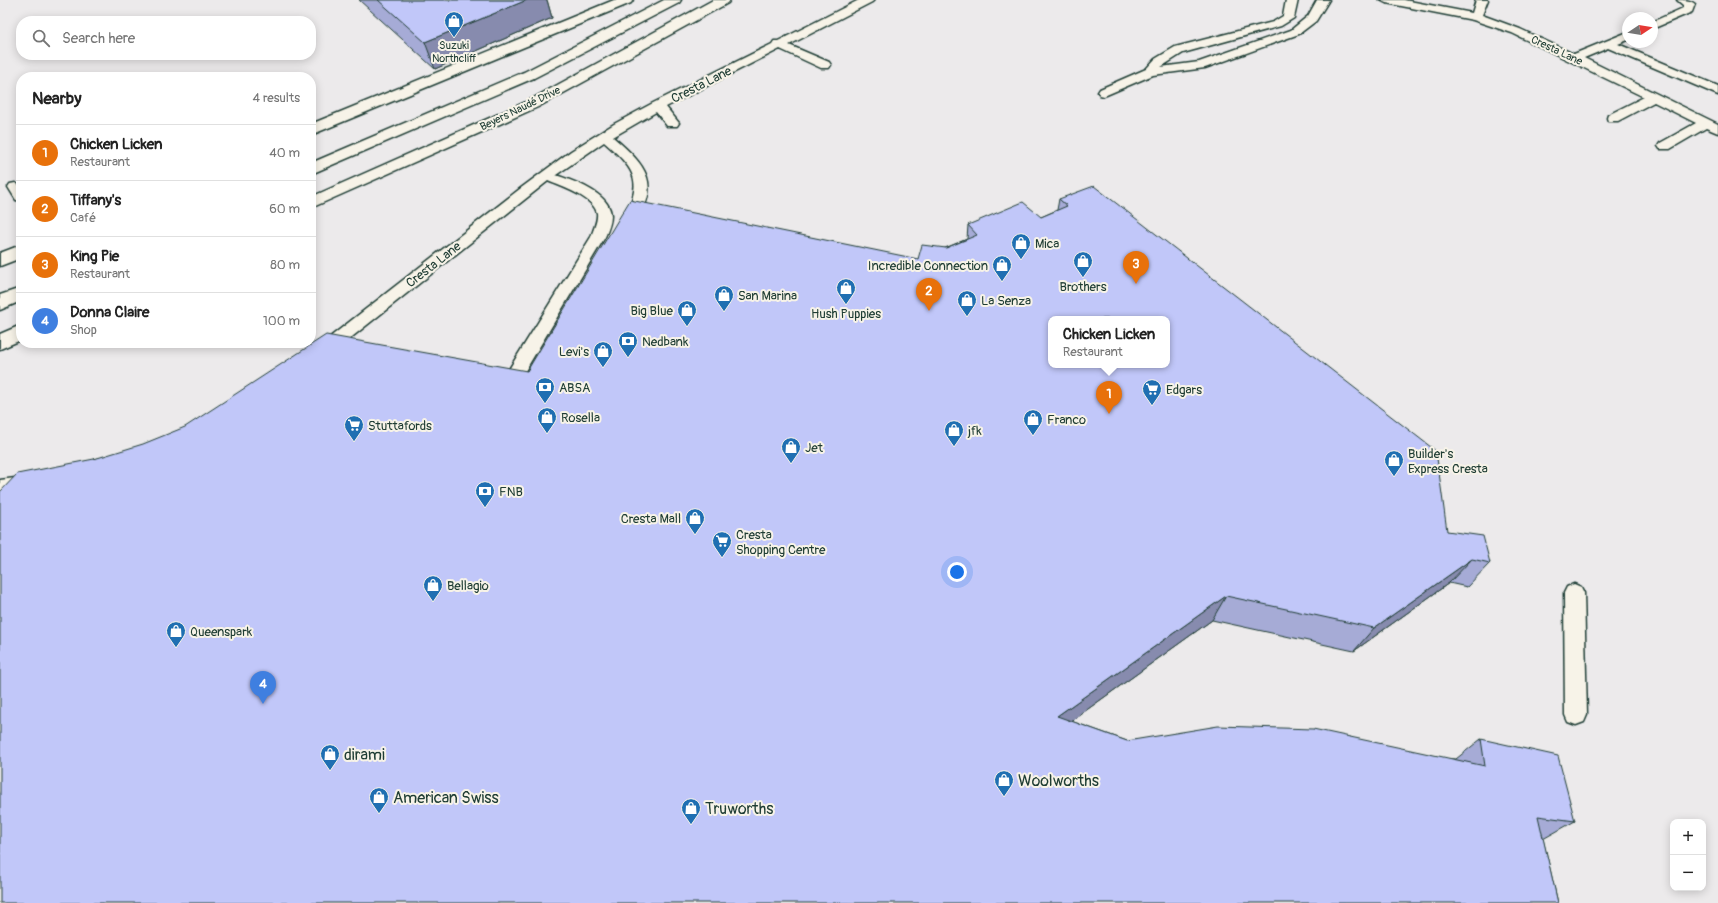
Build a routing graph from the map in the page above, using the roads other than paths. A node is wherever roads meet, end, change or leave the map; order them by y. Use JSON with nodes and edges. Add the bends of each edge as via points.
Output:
{"nodes":[{"id":1,"x":626,"y":0,"type":"edge"},
{"id":2,"x":674,"y":0,"type":"edge"},
{"id":3,"x":723,"y":0,"type":"edge"},
{"id":4,"x":1292,"y":0,"type":"edge"},
{"id":5,"x":1323,"y":0,"type":"edge"},
{"id":6,"x":1386,"y":0,"type":"edge"},
{"id":7,"x":1482,"y":0,"type":"edge"},
{"id":8,"x":1683,"y":0,"type":"edge"},
{"id":9,"x":862,"y":2,"type":"edge"},
{"id":10,"x":1476,"y":17,"type":"junction"},
{"id":11,"x":1658,"y":23,"type":"edge"},
{"id":12,"x":1622,"y":38,"type":"edge"},
{"id":13,"x":778,"y":44,"type":"junction"},
{"id":14,"x":1608,"y":44,"type":"junction"},
{"id":15,"x":1575,"y":58,"type":"junction"},
{"id":16,"x":825,"y":65,"type":"dead end"},
{"id":17,"x":1150,"y":72,"type":"junction"},
{"id":18,"x":1718,"y":91,"type":"edge"},
{"id":19,"x":1104,"y":92,"type":"dead end"},
{"id":20,"x":1654,"y":97,"type":"junction"},
{"id":21,"x":658,"y":106,"type":"junction"},
{"id":22,"x":1613,"y":118,"type":"dead end"},
{"id":23,"x":672,"y":123,"type":"dead end"},
{"id":24,"x":1705,"y":123,"type":"junction"},
{"id":25,"x":316,"y":128,"type":"edge"},
{"id":26,"x":1718,"y":129,"type":"edge"},
{"id":27,"x":604,"y":136,"type":"junction"},
{"id":28,"x":1665,"y":146,"type":"dead end"},
{"id":29,"x":316,"y":167,"type":"edge"},
{"id":30,"x":546,"y":176,"type":"junction"},
{"id":31,"x":316,"y":201,"type":"edge"},
{"id":32,"x":620,"y":236,"type":"edge"},
{"id":33,"x":16,"y":253,"type":"edge"},
{"id":34,"x":0,"y":260,"type":"edge"},
{"id":35,"x":16,"y":296,"type":"edge"},
{"id":36,"x":0,"y":303,"type":"edge"},
{"id":37,"x":16,"y":334,"type":"edge"},
{"id":38,"x":0,"y":342,"type":"edge"},
{"id":39,"x":311,"y":361,"type":"edge"},
{"id":40,"x":507,"y":387,"type":"edge"},
{"id":41,"x":44,"y":480,"type":"edge"},
{"id":42,"x":0,"y":487,"type":"edge"},
{"id":43,"x":1574,"y":593,"type":"dead end"},
{"id":44,"x":1576,"y":715,"type":"dead end"}],
"edges":[{"from":1,"to":25,"type":"main road"},
{"from":2,"to":29,"type":"main road","name":"Beyers Naudé Drive","via":[[529,75]]},
{"from":3,"to":31,"type":"main road","name":"Beyers Naudé Drive","via":[[533,104]]},
{"from":4,"to":17,"type":"lane","via":[[1288,18],[1285,20],[1179,50],[1159,62]]},
{"from":5,"to":17,"type":"lane","via":[[1314,18],[1301,29],[1255,46],[1223,48],[1190,58],[1178,68]]},
{"from":6,"to":10,"type":"lane","name":"Cresta Lane"},
{"from":7,"to":10,"type":"lane"},
{"from":8,"to":11,"type":"lane","via":[[1688,4],[1688,10]]},
{"from":9,"to":13,"type":"lane","name":"Cresta Lane"},
{"from":10,"to":15,"type":"lane","name":"Cresta Lane","via":[[1516,31]]},
{"from":12,"to":14,"type":"lane"},
{"from":13,"to":16,"type":"lane"},
{"from":13,"to":21,"type":"lane","name":"Cresta Lane"},
{"from":14,"to":15,"type":"lane"},
{"from":14,"to":18,"type":"lane"},
{"from":15,"to":20,"type":"lane","name":"Cresta Lane"},
{"from":17,"to":19,"type":"lane"},
{"from":20,"to":22,"type":"lane"},
{"from":20,"to":24,"type":"lane","name":"Cresta Lane"},
{"from":21,"to":23,"type":"lane"},
{"from":21,"to":27,"type":"lane","name":"Cresta Lane"},
{"from":24,"to":26,"type":"lane","name":"Cresta Lane"},
{"from":24,"to":28,"type":"lane"},
{"from":27,"to":30,"type":"lane","name":"Cresta Lane"},
{"from":27,"to":32,"type":"lane","via":[[630,159],[639,171],[643,187],[639,205]]},
{"from":30,"to":39,"type":"lane","name":"Cresta Lane"},
{"from":30,"to":40,"type":"lane","via":[[596,199],[604,211],[604,222],[598,237]]},
{"from":33,"to":34,"type":"main road"},
{"from":35,"to":36,"type":"main road"},
{"from":37,"to":38,"type":"main road"},
{"from":41,"to":42,"type":"lane"},
{"from":43,"to":44,"type":"lane"}]}
